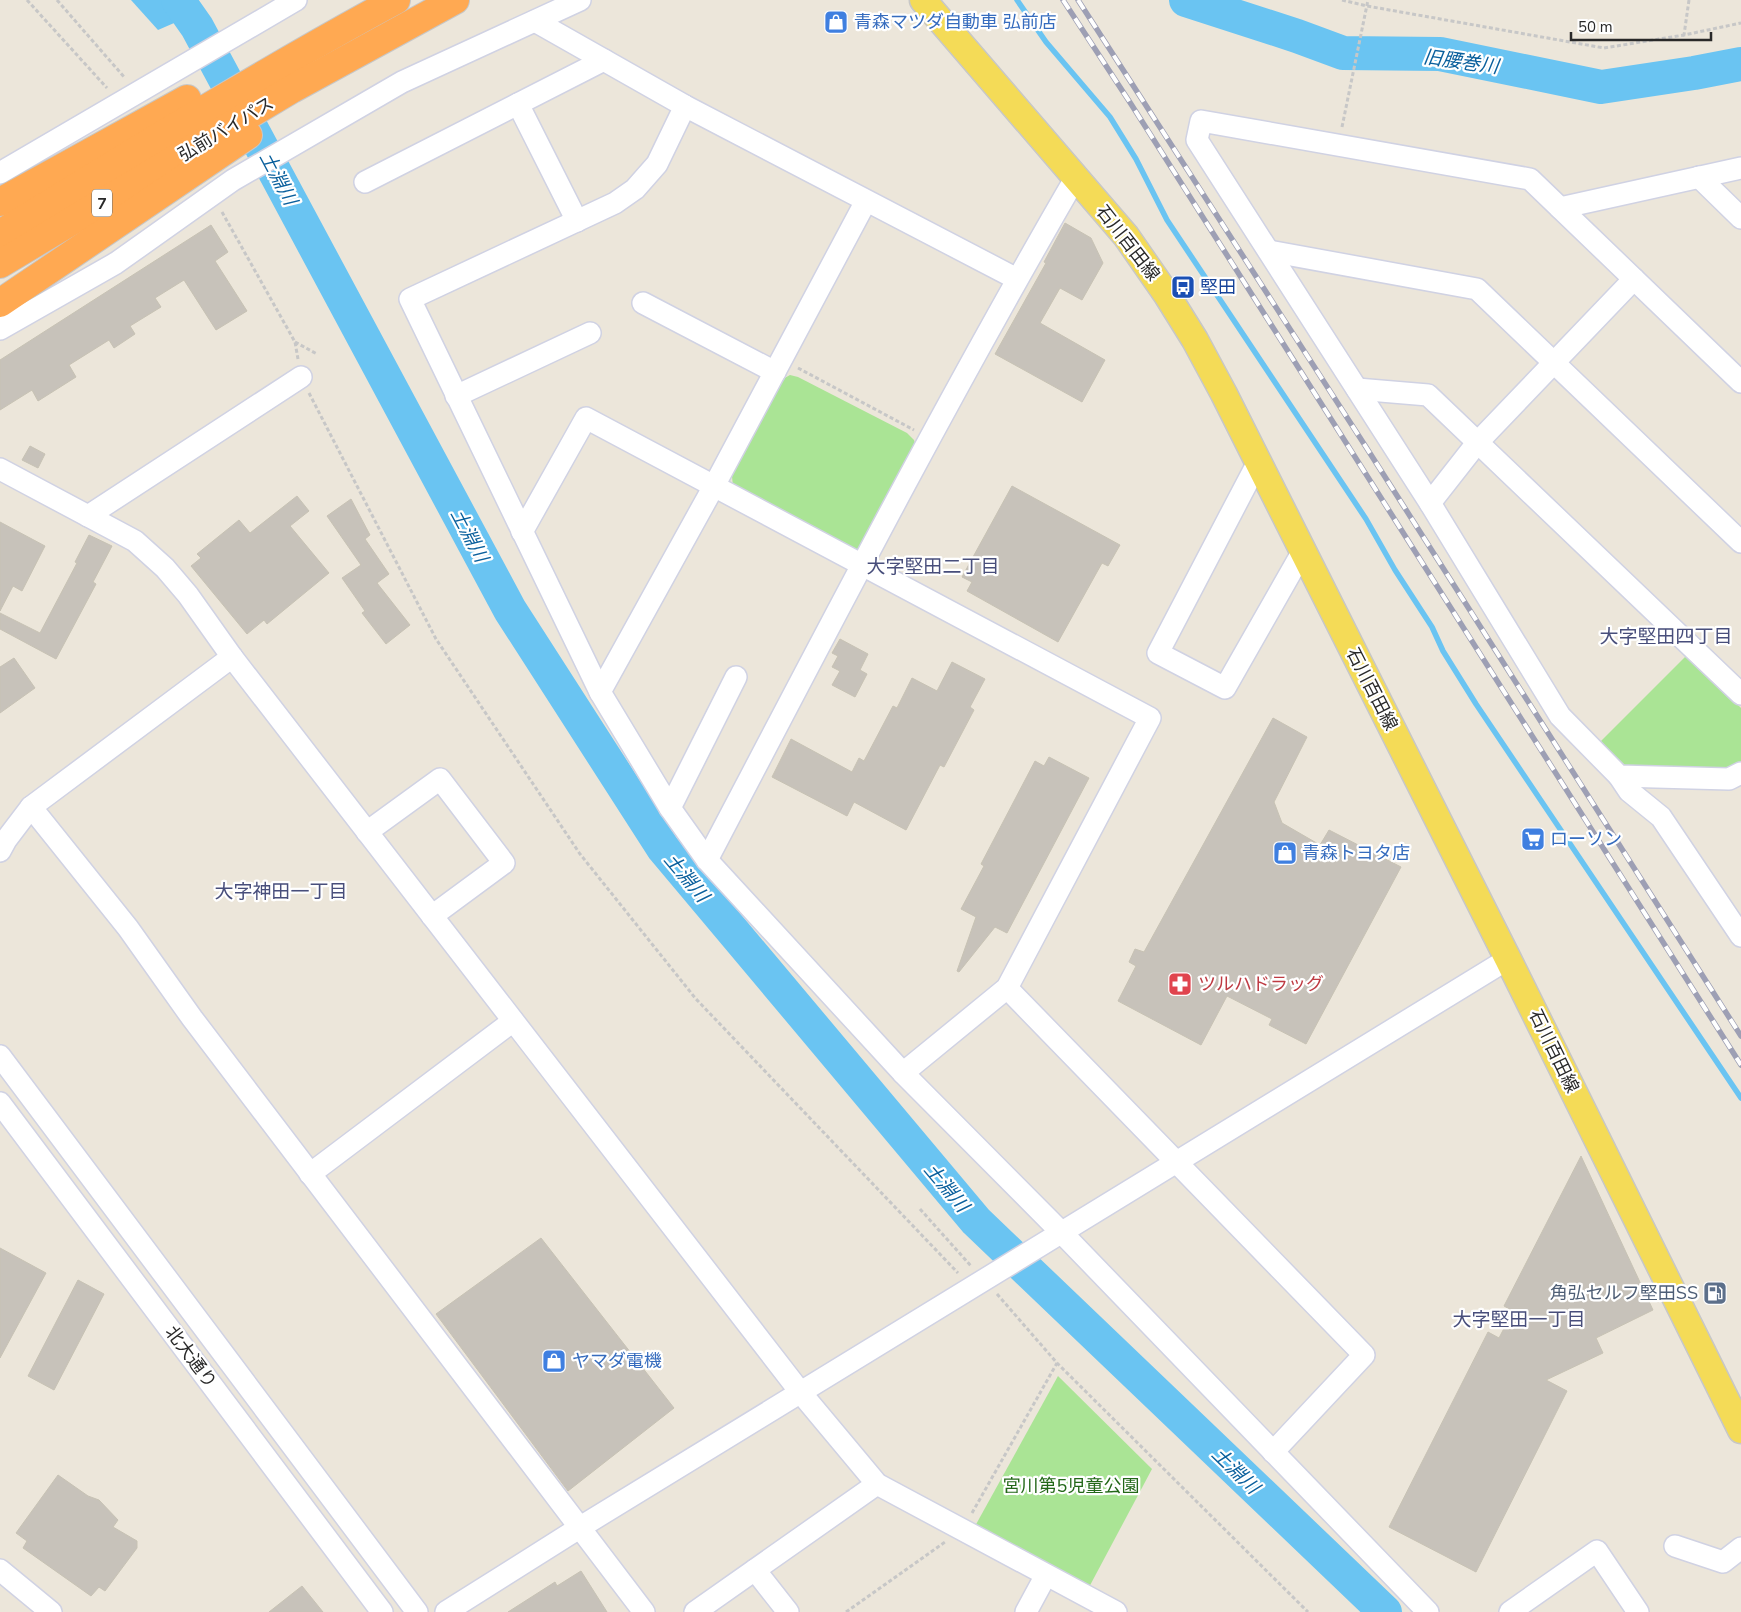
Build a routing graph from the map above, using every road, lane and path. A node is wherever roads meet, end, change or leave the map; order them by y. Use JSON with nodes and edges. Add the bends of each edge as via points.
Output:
{"nodes":[{"id":1,"x":27,"y":0,"type":"edge"},
{"id":2,"x":57,"y":0,"type":"edge"},
{"id":3,"x":296,"y":0,"type":"edge"},
{"id":4,"x":381,"y":0,"type":"edge"},
{"id":5,"x":396,"y":0,"type":"edge"},
{"id":6,"x":455,"y":0,"type":"edge"},
{"id":7,"x":580,"y":0,"type":"edge"},
{"id":8,"x":923,"y":0,"type":"edge"},
{"id":9,"x":1342,"y":0,"type":"edge"},
{"id":10,"x":1368,"y":0,"type":"edge"},
{"id":11,"x":1689,"y":0,"type":"edge"},
{"id":12,"x":1367,"y":6,"type":"junction"},
{"id":13,"x":535,"y":21,"type":"junction"},
{"id":14,"x":1741,"y":23,"type":"edge"},
{"id":15,"x":1684,"y":35,"type":"junction"},
{"id":16,"x":604,"y":60,"type":"junction"},
{"id":17,"x":272,"y":61,"type":"junction"},
{"id":18,"x":124,"y":78,"type":"dead end"},
{"id":19,"x":111,"y":92,"type":"dead end"},
{"id":20,"x":518,"y":104,"type":"junction"},
{"id":21,"x":685,"y":106,"type":"junction"},
{"id":22,"x":186,"y":110,"type":"junction"},
{"id":23,"x":1338,"y":145,"type":"junction"},
{"id":24,"x":211,"y":149,"type":"junction"},
{"id":25,"x":1741,"y":168,"type":"edge"},
{"id":26,"x":0,"y":173,"type":"edge"},
{"id":27,"x":1076,"y":177,"type":"junction"},
{"id":28,"x":1699,"y":177,"type":"junction"},
{"id":29,"x":365,"y":182,"type":"dead end"},
{"id":30,"x":866,"y":201,"type":"junction"},
{"id":31,"x":0,"y":202,"type":"edge"},
{"id":32,"x":1560,"y":208,"type":"junction"},
{"id":33,"x":220,"y":209,"type":"dead end"},
{"id":34,"x":1741,"y":218,"type":"edge"},
{"id":35,"x":577,"y":221,"type":"junction"},
{"id":36,"x":0,"y":234,"type":"edge"},
{"id":37,"x":1269,"y":251,"type":"junction"},
{"id":38,"x":0,"y":264,"type":"edge"},
{"id":39,"x":1017,"y":279,"type":"junction"},
{"id":40,"x":1634,"y":279,"type":"junction"},
{"id":41,"x":0,"y":303,"type":"edge"},
{"id":42,"x":643,"y":303,"type":"dead end"},
{"id":43,"x":0,"y":329,"type":"edge"},
{"id":44,"x":590,"y":332,"type":"dead end"},
{"id":45,"x":294,"y":342,"type":"junction"},
{"id":46,"x":317,"y":354,"type":"dead end"},
{"id":47,"x":1553,"y":363,"type":"junction"},
{"id":48,"x":779,"y":366,"type":"junction"},
{"id":49,"x":302,"y":377,"type":"junction"},
{"id":50,"x":1741,"y":382,"type":"edge"},
{"id":51,"x":1357,"y":389,"type":"junction"},
{"id":52,"x":456,"y":396,"type":"junction"},
{"id":53,"x":930,"y":439,"type":"junction"},
{"id":54,"x":1477,"y":443,"type":"junction"},
{"id":55,"x":1258,"y":462,"type":"junction"},
{"id":56,"x":0,"y":469,"type":"edge"},
{"id":57,"x":714,"y":486,"type":"junction"},
{"id":58,"x":1430,"y":503,"type":"junction"},
{"id":59,"x":88,"y":516,"type":"junction"},
{"id":60,"x":522,"y":532,"type":"junction"},
{"id":61,"x":1741,"y":542,"type":"edge"},
{"id":62,"x":1303,"y":551,"type":"junction"},
{"id":63,"x":863,"y":564,"type":"junction"},
{"id":64,"x":232,"y":657,"type":"junction"},
{"id":65,"x":736,"y":677,"type":"dead end"},
{"id":66,"x":600,"y":692,"type":"junction"},
{"id":67,"x":1741,"y":694,"type":"edge"},
{"id":68,"x":1741,"y":773,"type":"edge"},
{"id":69,"x":1619,"y":776,"type":"junction"},
{"id":70,"x":31,"y":807,"type":"junction"},
{"id":71,"x":670,"y":808,"type":"junction"},
{"id":72,"x":368,"y":832,"type":"junction"},
{"id":73,"x":0,"y":851,"type":"edge"},
{"id":74,"x":707,"y":860,"type":"junction"},
{"id":75,"x":432,"y":916,"type":"junction"},
{"id":76,"x":1741,"y":936,"type":"edge"},
{"id":77,"x":1508,"y":959,"type":"junction"},
{"id":78,"x":1007,"y":988,"type":"junction"},
{"id":79,"x":513,"y":1020,"type":"junction"},
{"id":80,"x":0,"y":1056,"type":"edge"},
{"id":81,"x":903,"y":1073,"type":"junction"},
{"id":82,"x":0,"y":1103,"type":"edge"},
{"id":83,"x":1175,"y":1162,"type":"junction"},
{"id":84,"x":310,"y":1174,"type":"junction"},
{"id":85,"x":920,"y":1209,"type":"dead end"},
{"id":86,"x":1058,"y":1235,"type":"junction"},
{"id":87,"x":958,"y":1273,"type":"dead end"},
{"id":88,"x":987,"y":1279,"type":"junction"},
{"id":89,"x":1057,"y":1363,"type":"junction"},
{"id":90,"x":801,"y":1393,"type":"junction"},
{"id":91,"x":1741,"y":1430,"type":"edge"},
{"id":92,"x":1273,"y":1452,"type":"junction"},
{"id":93,"x":877,"y":1484,"type":"junction"},
{"id":94,"x":579,"y":1528,"type":"junction"},
{"id":95,"x":962,"y":1530,"type":"junction"},
{"id":96,"x":1675,"y":1546,"type":"dead end"},
{"id":97,"x":1741,"y":1548,"type":"edge"},
{"id":98,"x":0,"y":1570,"type":"edge"},
{"id":99,"x":755,"y":1570,"type":"junction"},
{"id":100,"x":1046,"y":1575,"type":"junction"},
{"id":101,"x":51,"y":1612,"type":"edge"},
{"id":102,"x":382,"y":1612,"type":"edge"},
{"id":103,"x":417,"y":1612,"type":"edge"},
{"id":104,"x":446,"y":1612,"type":"edge"},
{"id":105,"x":644,"y":1612,"type":"edge"},
{"id":106,"x":695,"y":1612,"type":"edge"},
{"id":107,"x":788,"y":1612,"type":"edge"},
{"id":108,"x":846,"y":1612,"type":"edge"},
{"id":109,"x":1026,"y":1612,"type":"edge"},
{"id":110,"x":1116,"y":1612,"type":"edge"},
{"id":111,"x":1308,"y":1612,"type":"edge"},
{"id":112,"x":1428,"y":1612,"type":"edge"},
{"id":113,"x":1510,"y":1612,"type":"edge"},
{"id":114,"x":1638,"y":1612,"type":"edge"}],
"edges":[{"from":1,"to":19,"type":"path"},
{"from":2,"to":18,"type":"path"},
{"from":3,"to":26,"type":"street"},
{"from":4,"to":17,"type":"highway"},
{"from":5,"to":17,"type":"highway"},
{"from":6,"to":24,"type":"highway","via":[[405,26]]},
{"from":7,"to":13,"type":"street"},
{"from":8,"to":27,"type":"main road","name":"石川百田線"},
{"from":9,"to":12,"type":"path"},
{"from":10,"to":12,"type":"path"},
{"from":11,"to":15,"type":"path"},
{"from":12,"to":15,"type":"path","via":[[1604,48]]},
{"from":12,"to":23,"type":"path"},
{"from":13,"to":16,"type":"street"},
{"from":13,"to":43,"type":"street","via":[[402,82],[233,180],[116,263]]},
{"from":14,"to":15,"type":"path"},
{"from":16,"to":20,"type":"street"},
{"from":16,"to":21,"type":"street"},
{"from":17,"to":22,"type":"highway"},
{"from":20,"to":29,"type":"street"},
{"from":20,"to":35,"type":"street"},
{"from":21,"to":30,"type":"street"},
{"from":21,"to":35,"type":"street","via":[[657,164],[634,189]]},
{"from":22,"to":31,"type":"highway"},
{"from":22,"to":36,"type":"highway","name":"弘前バイパス","number":"7"},
{"from":23,"to":32,"type":"street","via":[[1530,179]]},
{"from":23,"to":37,"type":"street","via":[[1201,121],[1197,140]]},
{"from":24,"to":38,"type":"highway","name":"弘前バイパス","number":"7"},
{"from":24,"to":41,"type":"highway"},
{"from":25,"to":28,"type":"street"},
{"from":27,"to":39,"type":"street"},
{"from":27,"to":55,"type":"main road","name":"石川百田線","via":[[1126,236],[1167,295],[1195,340]]},
{"from":28,"to":32,"type":"street"},
{"from":28,"to":34,"type":"street"},
{"from":30,"to":39,"type":"street"},
{"from":30,"to":48,"type":"street"},
{"from":32,"to":40,"type":"street"},
{"from":33,"to":45,"type":"path"},
{"from":35,"to":52,"type":"street","via":[[410,299]]},
{"from":37,"to":47,"type":"street","via":[[1477,289]]},
{"from":37,"to":51,"type":"street"},
{"from":39,"to":53,"type":"street"},
{"from":40,"to":47,"type":"street"},
{"from":40,"to":50,"type":"street"},
{"from":42,"to":48,"type":"street"},
{"from":44,"to":52,"type":"street"},
{"from":45,"to":46,"type":"path"},
{"from":45,"to":49,"type":"path"},
{"from":47,"to":54,"type":"street"},
{"from":47,"to":61,"type":"street"},
{"from":48,"to":53,"type":"path"},
{"from":48,"to":57,"type":"street"},
{"from":49,"to":59,"type":"street"},
{"from":49,"to":87,"type":"path","via":[[436,639],[580,854],[696,999]]},
{"from":51,"to":54,"type":"street","via":[[1428,395]]},
{"from":51,"to":58,"type":"street"},
{"from":52,"to":60,"type":"street"},
{"from":53,"to":63,"type":"street"},
{"from":54,"to":58,"type":"street"},
{"from":54,"to":67,"type":"street"},
{"from":55,"to":62,"type":"main road","name":"石川百田線"},
{"from":55,"to":62,"type":"street","via":[[1158,653],[1225,688]]},
{"from":56,"to":59,"type":"street"},
{"from":57,"to":60,"type":"street","via":[[586,418]]},
{"from":57,"to":63,"type":"street"},
{"from":57,"to":66,"type":"street"},
{"from":58,"to":69,"type":"street","via":[[1560,716]]},
{"from":59,"to":64,"type":"street","via":[[135,541],[165,568]]},
{"from":60,"to":66,"type":"street"},
{"from":62,"to":77,"type":"main road","name":"石川百田線"},
{"from":63,"to":74,"type":"street"},
{"from":63,"to":78,"type":"street","via":[[1150,718]]},
{"from":64,"to":70,"type":"street"},
{"from":64,"to":72,"type":"street"},
{"from":65,"to":71,"type":"street"},
{"from":66,"to":71,"type":"street"},
{"from":68,"to":69,"type":"street","via":[[1729,779]]},
{"from":69,"to":76,"type":"street","via":[[1629,791],[1661,817]]},
{"from":70,"to":73,"type":"street"},
{"from":70,"to":84,"type":"street","via":[[128,928]]},
{"from":71,"to":74,"type":"street"},
{"from":72,"to":75,"type":"street"},
{"from":72,"to":75,"type":"street","via":[[440,779],[504,863]]},
{"from":74,"to":81,"type":"street"},
{"from":75,"to":79,"type":"street"},
{"from":77,"to":83,"type":"street"},
{"from":77,"to":91,"type":"main road","name":"石川百田線"},
{"from":78,"to":81,"type":"street"},
{"from":78,"to":83,"type":"street"},
{"from":79,"to":84,"type":"street"},
{"from":79,"to":90,"type":"street"},
{"from":80,"to":103,"type":"street"},
{"from":81,"to":86,"type":"street"},
{"from":82,"to":102,"type":"street","name":"北大通り"},
{"from":83,"to":86,"type":"street"},
{"from":83,"to":92,"type":"street","via":[[1364,1355]]},
{"from":84,"to":94,"type":"street"},
{"from":85,"to":88,"type":"path"},
{"from":86,"to":88,"type":"street"},
{"from":86,"to":92,"type":"street"},
{"from":88,"to":89,"type":"path"},
{"from":88,"to":90,"type":"street"},
{"from":89,"to":95,"type":"path"},
{"from":89,"to":111,"type":"path"},
{"from":90,"to":93,"type":"street"},
{"from":90,"to":94,"type":"street"},
{"from":92,"to":112,"type":"street"},
{"from":93,"to":95,"type":"street"},
{"from":93,"to":99,"type":"street"},
{"from":94,"to":104,"type":"street"},
{"from":94,"to":105,"type":"street"},
{"from":95,"to":100,"type":"street"},
{"from":95,"to":108,"type":"path"},
{"from":96,"to":97,"type":"street","via":[[1723,1562]]},
{"from":98,"to":101,"type":"street"},
{"from":99,"to":106,"type":"street"},
{"from":99,"to":107,"type":"street"},
{"from":100,"to":109,"type":"street"},
{"from":100,"to":110,"type":"street"},
{"from":113,"to":114,"type":"street","via":[[1598,1551]]}]}
